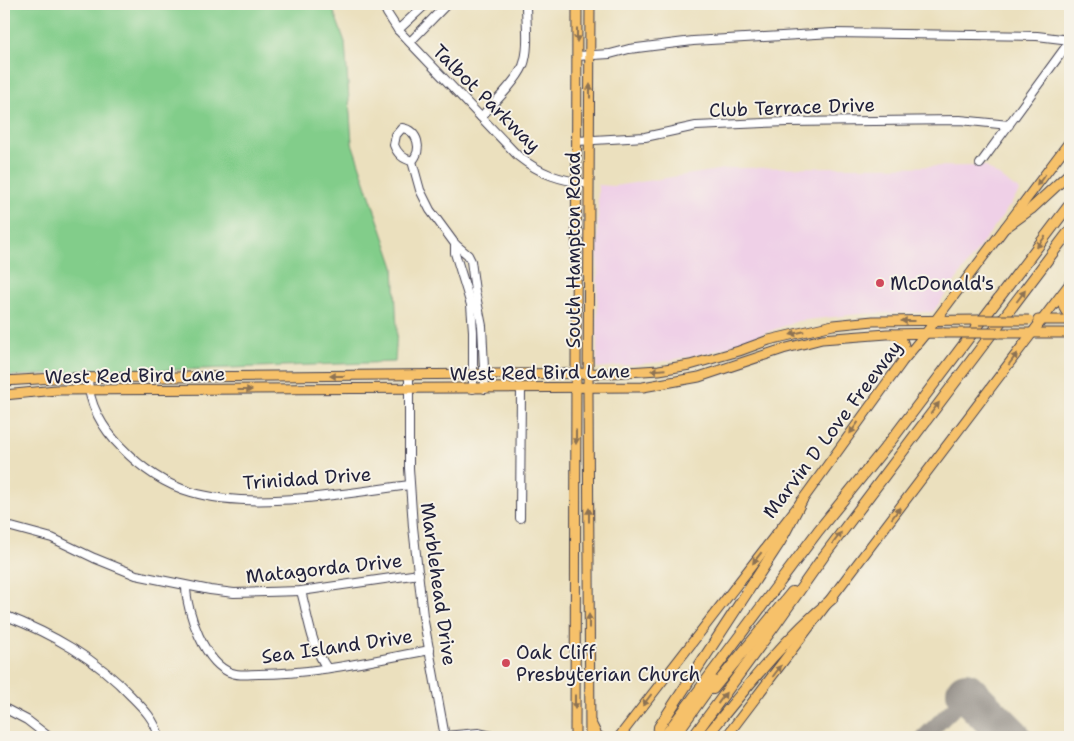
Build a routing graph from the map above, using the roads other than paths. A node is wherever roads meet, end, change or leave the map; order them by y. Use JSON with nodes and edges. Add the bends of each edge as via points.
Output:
{"nodes":[{"id":1,"x":384,"y":4,"type":"edge"},
{"id":2,"x":426,"y":4,"type":"edge"},
{"id":3,"x":447,"y":4,"type":"edge"},
{"id":4,"x":526,"y":4,"type":"edge"},
{"id":5,"x":577,"y":4,"type":"edge"},
{"id":6,"x":590,"y":4,"type":"edge"},
{"id":7,"x":398,"y":30,"type":"junction"},
{"id":8,"x":1070,"y":40,"type":"edge"},
{"id":9,"x":410,"y":42,"type":"junction"},
{"id":10,"x":577,"y":56,"type":"junction"},
{"id":11,"x":590,"y":56,"type":"junction"},
{"id":12,"x":481,"y":117,"type":"junction"},
{"id":13,"x":1009,"y":125,"type":"junction"},
{"id":14,"x":577,"y":140,"type":"junction"},
{"id":15,"x":590,"y":140,"type":"junction"},
{"id":16,"x":1070,"y":141,"type":"edge"},
{"id":17,"x":412,"y":161,"type":"dead end"},
{"id":18,"x":980,"y":164,"type":"dead end"},
{"id":19,"x":1070,"y":173,"type":"edge"},
{"id":20,"x":577,"y":182,"type":"junction"},
{"id":21,"x":589,"y":184,"type":"junction"},
{"id":22,"x":1070,"y":204,"type":"edge"},
{"id":23,"x":1006,"y":227,"type":"junction"},
{"id":24,"x":1070,"y":230,"type":"edge"},
{"id":25,"x":455,"y":244,"type":"junction"},
{"id":26,"x":473,"y":272,"type":"junction"},
{"id":27,"x":464,"y":278,"type":"junction"},
{"id":28,"x":1070,"y":283,"type":"edge"},
{"id":29,"x":1064,"y":292,"type":"junction"},
{"id":30,"x":473,"y":301,"type":"junction"},
{"id":31,"x":1070,"y":316,"type":"edge"},
{"id":32,"x":1042,"y":320,"type":"junction"},
{"id":33,"x":1070,"y":320,"type":"edge"},
{"id":34,"x":936,"y":321,"type":"junction"},
{"id":35,"x":844,"y":323,"type":"junction"},
{"id":36,"x":473,"y":331,"type":"junction"},
{"id":37,"x":482,"y":331,"type":"junction"},
{"id":38,"x":1033,"y":333,"type":"junction"},
{"id":39,"x":1070,"y":333,"type":"edge"},
{"id":40,"x":887,"y":334,"type":"junction"},
{"id":41,"x":926,"y":334,"type":"junction"},
{"id":42,"x":846,"y":336,"type":"junction"},
{"id":43,"x":718,"y":357,"type":"junction"},
{"id":44,"x":902,"y":362,"type":"junction"},
{"id":45,"x":721,"y":371,"type":"junction"},
{"id":46,"x":485,"y":374,"type":"junction"},
{"id":47,"x":577,"y":374,"type":"junction"},
{"id":48,"x":588,"y":374,"type":"junction"},
{"id":49,"x":386,"y":375,"type":"junction"},
{"id":50,"x":409,"y":375,"type":"junction"},
{"id":51,"x":474,"y":375,"type":"junction"},
{"id":52,"x":88,"y":377,"type":"junction"},
{"id":53,"x":4,"y":381,"type":"edge"},
{"id":54,"x":521,"y":388,"type":"junction"},
{"id":55,"x":577,"y":388,"type":"junction"},
{"id":56,"x":588,"y":388,"type":"junction"},
{"id":57,"x":385,"y":389,"type":"junction"},
{"id":58,"x":408,"y":389,"type":"junction"},
{"id":59,"x":473,"y":389,"type":"junction"},
{"id":60,"x":485,"y":389,"type":"junction"},
{"id":61,"x":88,"y":390,"type":"junction"},
{"id":62,"x":4,"y":395,"type":"edge"},
{"id":63,"x":410,"y":485,"type":"junction"},
{"id":64,"x":800,"y":502,"type":"junction"},
{"id":65,"x":520,"y":518,"type":"dead end"},
{"id":66,"x":4,"y":525,"type":"edge"},
{"id":67,"x":818,"y":531,"type":"junction"},
{"id":68,"x":823,"y":557,"type":"junction"},
{"id":69,"x":576,"y":564,"type":"junction"},
{"id":70,"x":589,"y":564,"type":"junction"},
{"id":71,"x":418,"y":574,"type":"junction"},
{"id":72,"x":186,"y":586,"type":"junction"},
{"id":73,"x":301,"y":591,"type":"junction"},
{"id":74,"x":832,"y":599,"type":"junction"},
{"id":75,"x":589,"y":600,"type":"junction"},
{"id":76,"x":575,"y":601,"type":"junction"},
{"id":77,"x":4,"y":615,"type":"edge"},
{"id":78,"x":430,"y":650,"type":"junction"},
{"id":79,"x":327,"y":668,"type":"junction"},
{"id":80,"x":4,"y":708,"type":"edge"},
{"id":81,"x":590,"y":720,"type":"junction"},
{"id":82,"x":445,"y":736,"type":"edge"},
{"id":83,"x":49,"y":737,"type":"edge"},
{"id":84,"x":159,"y":737,"type":"edge"},
{"id":85,"x":434,"y":737,"type":"edge"},
{"id":86,"x":496,"y":737,"type":"edge"},
{"id":87,"x":575,"y":737,"type":"edge"},
{"id":88,"x":590,"y":737,"type":"edge"},
{"id":89,"x":600,"y":737,"type":"edge"},
{"id":90,"x":619,"y":737,"type":"edge"},
{"id":91,"x":658,"y":737,"type":"edge"},
{"id":92,"x":664,"y":737,"type":"edge"},
{"id":93,"x":674,"y":737,"type":"edge"},
{"id":94,"x":693,"y":737,"type":"edge"},
{"id":95,"x":706,"y":737,"type":"edge"},
{"id":96,"x":726,"y":737,"type":"edge"}],
"edges":[{"from":1,"to":7,"type":"street","name":"Talbot Parkway"},
{"from":2,"to":7,"type":"street"},
{"from":3,"to":9,"type":"street"},
{"from":4,"to":12,"type":"street","via":[[523,66]]},
{"from":5,"to":10,"type":"main road","name":"South Hampton Road","one_way":true},
{"from":6,"to":11,"type":"main road","name":"South Hampton Road"},
{"from":7,"to":9,"type":"street","name":"Talbot Parkway"},
{"from":8,"to":11,"type":"street","via":[[1038,36],[834,33],[693,41]]},
{"from":8,"to":13,"type":"street"},
{"from":9,"to":12,"type":"street","name":"Talbot Parkway"},
{"from":10,"to":11,"type":"street"},
{"from":10,"to":14,"type":"main road","name":"South Hampton Road"},
{"from":15,"to":11,"type":"main road","name":"South Hampton Road","one_way":true},
{"from":12,"to":20,"type":"street","name":"Talbot Parkway","via":[[528,164],[562,180]]},
{"from":13,"to":15,"type":"street","name":"Club Terrace Drive","via":[[960,120],[757,123],[696,126],[645,137]]},
{"from":13,"to":18,"type":"street"},
{"from":14,"to":15,"type":"street","name":"Club Terrace Drive"},
{"from":14,"to":20,"type":"main road","name":"South Hampton Road"},
{"from":15,"to":21,"type":"main road","name":"South Hampton Road"},
{"from":16,"to":23,"type":"main road","name":"Marvin D Love Freeway","one_way":true},
{"from":17,"to":25,"type":"street","via":[[430,210]]},
{"from":19,"to":23,"type":"highway"},
{"from":20,"to":21,"type":"street","name":"Talbot Parkway"},
{"from":20,"to":47,"type":"main road","name":"South Hampton Road"},
{"from":21,"to":48,"type":"main road","name":"South Hampton Road"},
{"from":22,"to":67,"type":"highway","one_way":true,"via":[[893,438]]},
{"from":23,"to":34,"type":"main road","name":"Marvin D Love Freeway"},
{"from":68,"to":24,"type":"highway","one_way":true},
{"from":25,"to":26,"type":"street","via":[[468,255]]},
{"from":25,"to":27,"type":"street"},
{"from":26,"to":27,"type":"street"},
{"from":26,"to":30,"type":"street"},
{"from":27,"to":30,"type":"street"},
{"from":28,"to":29,"type":"main road"},
{"from":29,"to":31,"type":"main road","via":[[1063,305]]},
{"from":29,"to":32,"type":"main road"},
{"from":30,"to":36,"type":"street"},
{"from":30,"to":37,"type":"street"},
{"from":32,"to":33,"type":"main road","name":"West Red Bird Lane"},
{"from":32,"to":34,"type":"main road","name":"West Red Bird Lane","bridge":true},
{"from":32,"to":38,"type":"main road"},
{"from":34,"to":35,"type":"main road","name":"West Red Bird Lane","one_way":true},
{"from":34,"to":41,"type":"main road","name":"Marvin D Love Freeway"},
{"from":35,"to":42,"type":"main road"},
{"from":35,"to":43,"type":"main road","name":"West Red Bird Lane","one_way":true,"via":[[777,338]]},
{"from":36,"to":37,"type":"street"},
{"from":36,"to":51,"type":"street"},
{"from":37,"to":46,"type":"street"},
{"from":38,"to":39,"type":"main road","name":"West Red Bird Lane"},
{"from":38,"to":41,"type":"main road","name":"West Red Bird Lane","bridge":true},
{"from":74,"to":38,"type":"main road","one_way":true},
{"from":40,"to":41,"type":"main road","name":"West Red Bird Lane"},
{"from":40,"to":42,"type":"main road","name":"West Red Bird Lane"},
{"from":40,"to":44,"type":"main road","via":[[897,335],[904,344]]},
{"from":41,"to":44,"type":"main road","name":"Marvin D Love Freeway"},
{"from":42,"to":45,"type":"main road","name":"West Red Bird Lane","via":[[806,342]]},
{"from":43,"to":45,"type":"main road"},
{"from":43,"to":48,"type":"main road","name":"West Red Bird Lane","one_way":true,"via":[[658,370]]},
{"from":44,"to":64,"type":"main road","name":"Marvin D Love Freeway","one_way":true},
{"from":45,"to":56,"type":"main road","name":"West Red Bird Lane","via":[[649,386]]},
{"from":46,"to":47,"type":"main road","name":"West Red Bird Lane"},
{"from":46,"to":51,"type":"main road","name":"West Red Bird Lane"},
{"from":46,"to":60,"type":"street"},
{"from":47,"to":48,"type":"main road","name":"West Red Bird Lane"},
{"from":47,"to":55,"type":"main road","name":"South Hampton Road"},
{"from":48,"to":56,"type":"main road","name":"South Hampton Road"},
{"from":49,"to":50,"type":"main road","name":"West Red Bird Lane"},
{"from":49,"to":52,"type":"main road","name":"West Red Bird Lane","one_way":true},
{"from":49,"to":57,"type":"main road"},
{"from":50,"to":51,"type":"main road","name":"West Red Bird Lane"},
{"from":50,"to":58,"type":"street","name":"Marblehead Drive"},
{"from":51,"to":59,"type":"street"},
{"from":52,"to":53,"type":"main road","name":"West Red Bird Lane"},
{"from":52,"to":61,"type":"street","name":"Trinidad Drive"},
{"from":54,"to":55,"type":"main road","name":"West Red Bird Lane"},
{"from":54,"to":60,"type":"main road","name":"West Red Bird Lane"},
{"from":54,"to":65,"type":"street"},
{"from":55,"to":56,"type":"main road","name":"West Red Bird Lane"},
{"from":55,"to":69,"type":"main road","name":"South Hampton Road","one_way":true},
{"from":70,"to":56,"type":"main road","name":"South Hampton Road","one_way":true},
{"from":57,"to":58,"type":"main road","name":"West Red Bird Lane"},
{"from":61,"to":57,"type":"main road","name":"West Red Bird Lane","one_way":true},
{"from":58,"to":59,"type":"main road","name":"West Red Bird Lane"},
{"from":58,"to":63,"type":"street","name":"Marblehead Drive"},
{"from":59,"to":60,"type":"main road","name":"West Red Bird Lane"},
{"from":61,"to":62,"type":"main road","name":"West Red Bird Lane"},
{"from":61,"to":63,"type":"street","name":"Trinidad Drive","via":[[100,418],[127,454],[147,471],[190,492],[216,498],[259,500]]},
{"from":63,"to":71,"type":"street","name":"Marblehead Drive"},
{"from":64,"to":90,"type":"main road","name":"Marvin D Love Freeway","one_way":true},
{"from":64,"to":91,"type":"highway","via":[[780,542],[659,727]]},
{"from":66,"to":72,"type":"street","name":"Matagorda Drive","via":[[52,538],[129,573]]},
{"from":67,"to":92,"type":"highway"},
{"from":67,"to":93,"type":"highway","via":[[812,547]]},
{"from":68,"to":93,"type":"highway","via":[[777,608]]},
{"from":94,"to":68,"type":"highway","one_way":true},
{"from":69,"to":70,"type":"main road"},
{"from":69,"to":76,"type":"main road","name":"South Hampton Road"},
{"from":70,"to":75,"type":"main road","name":"South Hampton Road"},
{"from":71,"to":73,"type":"street","name":"Matagorda Drive"},
{"from":71,"to":78,"type":"street","name":"Marblehead Drive"},
{"from":72,"to":73,"type":"street","name":"Matagorda Drive","via":[[234,594]]},
{"from":72,"to":79,"type":"street","name":"Sea Island Drive","via":[[189,610],[200,636],[215,661],[225,670],[236,674],[267,674]]},
{"from":73,"to":79,"type":"street","via":[[314,642]]},
{"from":74,"to":95,"type":"highway","via":[[808,618]]},
{"from":96,"to":74,"type":"main road","one_way":true},
{"from":75,"to":76,"type":"main road"},
{"from":81,"to":75,"type":"main road","name":"South Hampton Road","one_way":true},
{"from":76,"to":87,"type":"main road","name":"South Hampton Road","one_way":true},
{"from":77,"to":84,"type":"street","via":[[51,635],[109,674],[149,716]]},
{"from":78,"to":79,"type":"street","name":"Sea Island Drive"},
{"from":78,"to":82,"type":"street","name":"Marblehead Drive"},
{"from":80,"to":83,"type":"street"},
{"from":81,"to":88,"type":"main road","name":"South Hampton Road"},
{"from":81,"to":89,"type":"main road"},
{"from":82,"to":85,"type":"street"},
{"from":82,"to":86,"type":"street","via":[[478,733]]}]}
